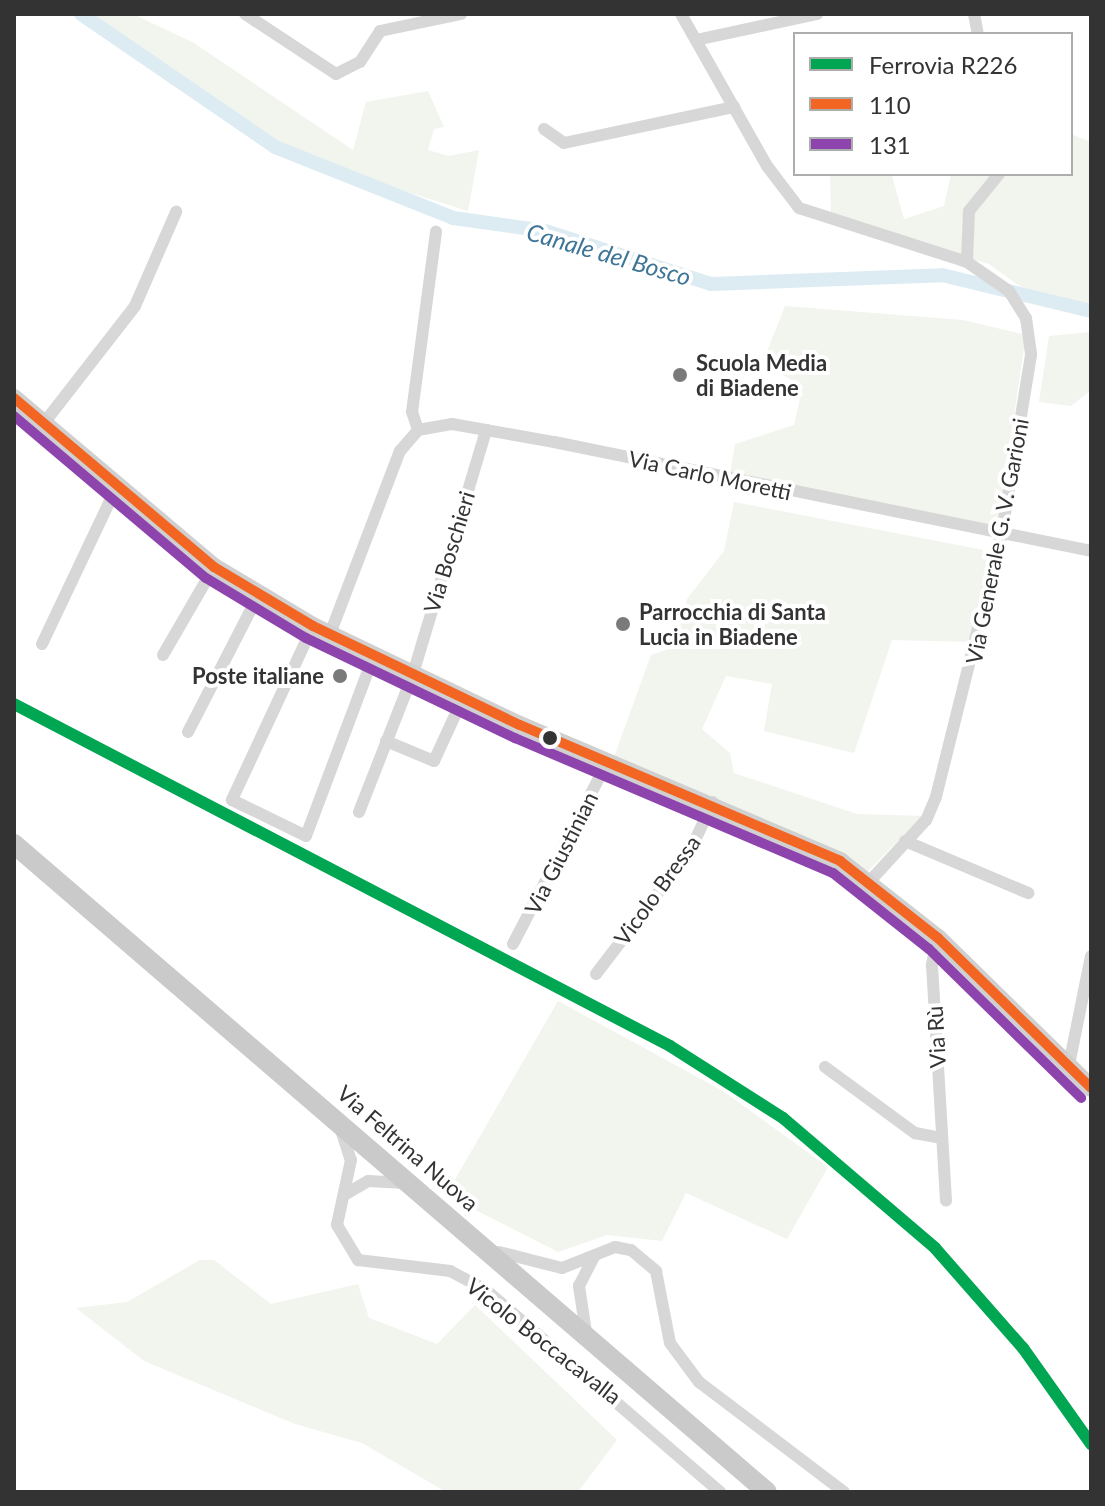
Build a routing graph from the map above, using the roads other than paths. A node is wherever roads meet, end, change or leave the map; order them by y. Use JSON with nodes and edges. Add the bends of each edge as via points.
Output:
{"nodes":[{"id":1,"x":245,"y":14,"type":"edge"},
{"id":2,"x":461,"y":14,"type":"edge"},
{"id":3,"x":681,"y":14,"type":"edge"},
{"id":4,"x":817,"y":14,"type":"edge"},
{"id":5,"x":696,"y":40,"type":"junction"},
{"id":6,"x":734,"y":107,"type":"junction"},
{"id":7,"x":544,"y":129,"type":"dead end"},
{"id":8,"x":997,"y":176,"type":"edge"},
{"id":9,"x":176,"y":212,"type":"dead end"},
{"id":10,"x":436,"y":232,"type":"dead end"},
{"id":11,"x":967,"y":262,"type":"junction"},
{"id":12,"x":14,"y":398,"type":"edge"},
{"id":13,"x":44,"y":423,"type":"junction"},
{"id":14,"x":418,"y":430,"type":"junction"},
{"id":15,"x":486,"y":430,"type":"junction"},
{"id":16,"x":117,"y":486,"type":"junction"},
{"id":17,"x":1002,"y":532,"type":"junction"},
{"id":18,"x":1091,"y":551,"type":"edge"},
{"id":19,"x":214,"y":567,"type":"junction"},
{"id":20,"x":259,"y":594,"type":"junction"},
{"id":21,"x":322,"y":630,"type":"junction"},
{"id":22,"x":42,"y":644,"type":"dead end"},
{"id":23,"x":163,"y":655,"type":"dead end"},
{"id":24,"x":374,"y":655,"type":"junction"},
{"id":25,"x":413,"y":674,"type":"junction"},
{"id":26,"x":463,"y":698,"type":"junction"},
{"id":27,"x":188,"y":732,"type":"dead end"},
{"id":28,"x":386,"y":741,"type":"junction"},
{"id":29,"x":608,"y":761,"type":"junction"},
{"id":30,"x":713,"y":802,"type":"junction"},
{"id":31,"x":359,"y":812,"type":"dead end"},
{"id":32,"x":905,"y":841,"type":"junction"},
{"id":33,"x":14,"y":844,"type":"edge"},
{"id":34,"x":870,"y":881,"type":"junction"},
{"id":35,"x":1028,"y":893,"type":"dead end"},
{"id":36,"x":938,"y":938,"type":"junction"},
{"id":37,"x":513,"y":944,"type":"dead end"},
{"id":38,"x":1091,"y":956,"type":"edge"},
{"id":39,"x":596,"y":974,"type":"dead end"},
{"id":40,"x":1069,"y":1065,"type":"junction"},
{"id":41,"x":825,"y":1067,"type":"dead end"},
{"id":42,"x":1091,"y":1088,"type":"edge"},
{"id":43,"x":335,"y":1116,"type":"junction"},
{"id":44,"x":941,"y":1138,"type":"junction"},
{"id":45,"x":413,"y":1184,"type":"junction"},
{"id":46,"x":342,"y":1197,"type":"junction"},
{"id":47,"x":946,"y":1201,"type":"dead end"},
{"id":48,"x":463,"y":1228,"type":"junction"},
{"id":49,"x":596,"y":1254,"type":"junction"},
{"id":50,"x":587,"y":1336,"type":"junction"},
{"id":51,"x":720,"y":1492,"type":"edge"},
{"id":52,"x":767,"y":1492,"type":"edge"},
{"id":53,"x":844,"y":1492,"type":"edge"}],
"edges":[{"from":1,"to":2,"type":"street","via":[[336,74],[360,62],[380,31]]},
{"from":3,"to":5,"type":"street"},
{"from":4,"to":5,"type":"street"},
{"from":5,"to":6,"type":"street"},
{"from":6,"to":7,"type":"street","via":[[564,143]]},
{"from":6,"to":11,"type":"street","via":[[799,208]]},
{"from":8,"to":11,"type":"street","via":[[969,211]]},
{"from":9,"to":13,"type":"street","via":[[129,316]]},
{"from":10,"to":14,"type":"street","via":[[412,412]]},
{"from":11,"to":17,"type":"street","name":"Via Generale G. V. Garioni","via":[[1009,291],[1026,318],[1031,355]]},
{"from":12,"to":13,"type":"main road"},
{"from":13,"to":16,"type":"main road"},
{"from":14,"to":15,"type":"street","name":"Via Carlo Moretti","via":[[452,424]]},
{"from":14,"to":21,"type":"street","via":[[400,451]]},
{"from":15,"to":17,"type":"street","name":"Via Carlo Moretti"},
{"from":15,"to":25,"type":"street","name":"Via Boschieri"},
{"from":16,"to":19,"type":"main road"},
{"from":16,"to":22,"type":"street"},
{"from":17,"to":18,"type":"street","name":"Via Carlo Moretti"},
{"from":17,"to":32,"type":"street","name":"Via Generale G. V. Garioni","via":[[936,797]]},
{"from":19,"to":20,"type":"main road"},
{"from":19,"to":23,"type":"street"},
{"from":20,"to":21,"type":"main road"},
{"from":20,"to":27,"type":"street"},
{"from":21,"to":24,"type":"main road"},
{"from":21,"to":24,"type":"street","via":[[232,800],[306,836]]},
{"from":24,"to":25,"type":"main road"},
{"from":25,"to":26,"type":"main road"},
{"from":25,"to":28,"type":"street","name":"Via Boschieri"},
{"from":26,"to":28,"type":"street","via":[[434,761]]},
{"from":26,"to":29,"type":"main road"},
{"from":28,"to":31,"type":"street","name":"Via Boschieri"},
{"from":29,"to":30,"type":"main road"},
{"from":29,"to":37,"type":"street","name":"Via Giustinian"},
{"from":30,"to":34,"type":"main road","via":[[807,843]]},
{"from":30,"to":39,"type":"street","name":"Vicolo Bressa","via":[[690,851]]},
{"from":32,"to":34,"type":"street","name":"Via Generale G. V. Garioni"},
{"from":32,"to":35,"type":"street"},
{"from":33,"to":43,"type":"main road","name":"Via Feltrina Nuova"},
{"from":34,"to":36,"type":"main road"},
{"from":36,"to":40,"type":"main road"},
{"from":36,"to":44,"type":"street","name":"Via Rù","via":[[932,951]]},
{"from":38,"to":40,"type":"street"},
{"from":40,"to":42,"type":"main road"},
{"from":41,"to":44,"type":"street","via":[[915,1133]]},
{"from":43,"to":45,"type":"main road","name":"Via Feltrina Nuova"},
{"from":43,"to":46,"type":"street","name":"Vicolo Boccacavalla","via":[[351,1160]]},
{"from":44,"to":47,"type":"street","name":"Via Rù"},
{"from":45,"to":46,"type":"street","via":[[368,1181]]},
{"from":45,"to":48,"type":"main road","name":"Via Feltrina Nuova"},
{"from":46,"to":51,"type":"street","name":"Vicolo Boccacavalla","via":[[339,1236],[358,1260],[450,1271],[486,1290]]},
{"from":48,"to":49,"type":"street","via":[[510,1259],[543,1268]]},
{"from":48,"to":50,"type":"main road","name":"Via Feltrina Nuova"},
{"from":49,"to":50,"type":"street","via":[[579,1286]]},
{"from":49,"to":53,"type":"street","via":[[631,1250],[656,1271],[670,1343],[699,1382]]},
{"from":50,"to":52,"type":"main road","name":"Via Feltrina Nuova"}]}
